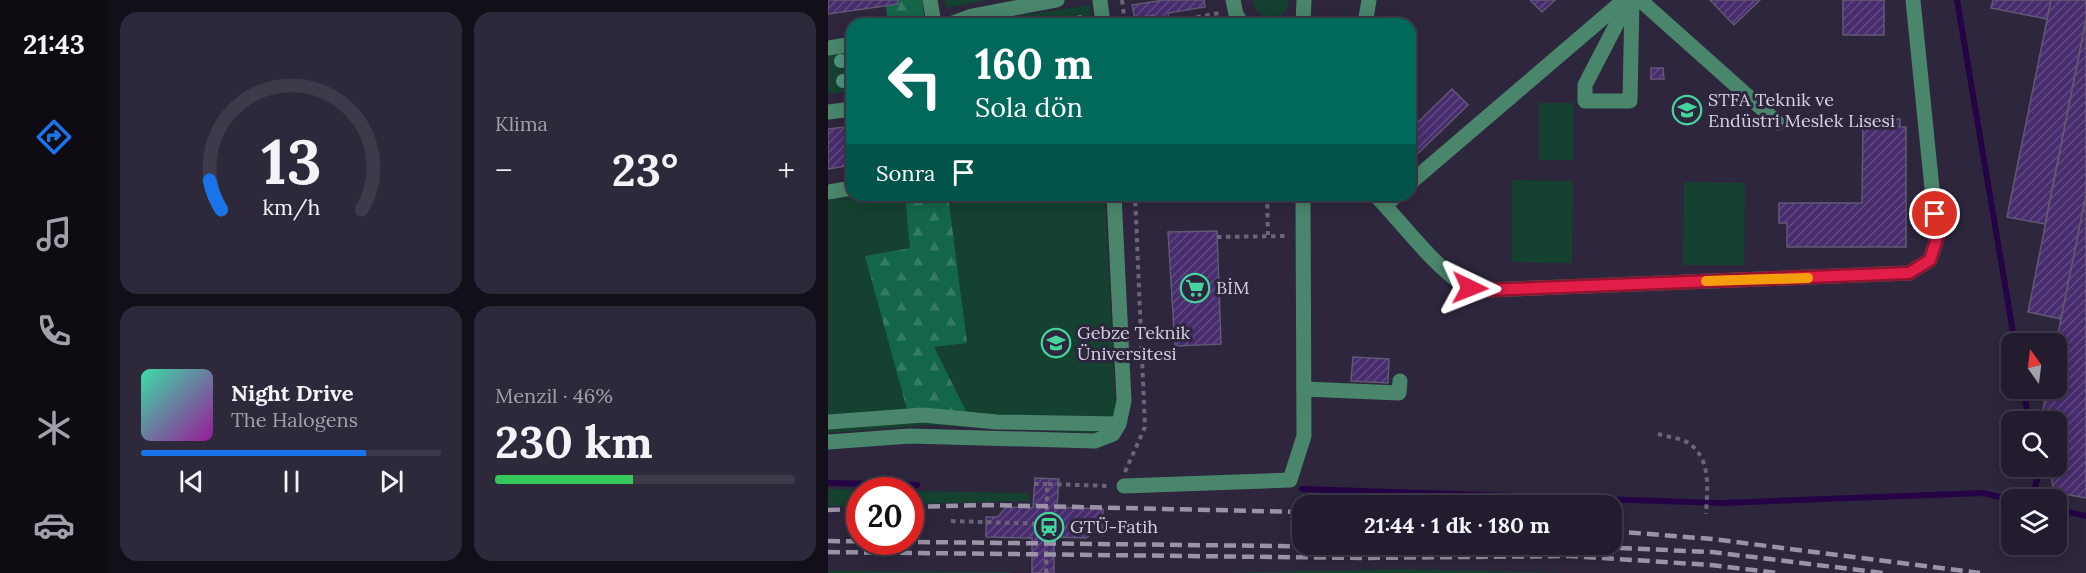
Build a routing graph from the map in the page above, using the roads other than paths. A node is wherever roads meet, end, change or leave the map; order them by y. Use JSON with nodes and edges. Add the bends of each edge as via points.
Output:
{"nodes":[{"id":1,"x":930,"y":0,"type":"edge"},
{"id":2,"x":1057,"y":0,"type":"edge"},
{"id":3,"x":1304,"y":0,"type":"edge"},
{"id":4,"x":1369,"y":0,"type":"edge"},
{"id":5,"x":1628,"y":0,"type":"edge"},
{"id":6,"x":1640,"y":0,"type":"edge"},
{"id":7,"x":1913,"y":0,"type":"edge"},
{"id":8,"x":933,"y":18,"type":"edge"},
{"id":9,"x":980,"y":18,"type":"edge"},
{"id":10,"x":1304,"y":18,"type":"edge"},
{"id":11,"x":1366,"y":18,"type":"edge"},
{"id":12,"x":846,"y":45,"type":"edge"},
{"id":13,"x":828,"y":48,"type":"edge"},
{"id":14,"x":846,"y":110,"type":"edge"},
{"id":15,"x":828,"y":112,"type":"edge"},
{"id":16,"x":1778,"y":123,"type":"dead end"},
{"id":17,"x":1416,"y":178,"type":"edge"},
{"id":18,"x":846,"y":189,"type":"edge"},
{"id":19,"x":828,"y":192,"type":"edge"},
{"id":20,"x":1113,"y":201,"type":"edge"},
{"id":21,"x":1303,"y":201,"type":"edge"},
{"id":22,"x":1388,"y":201,"type":"edge"},
{"id":23,"x":1400,"y":381,"type":"dead end"},
{"id":24,"x":1304,"y":388,"type":"junction"},
{"id":25,"x":828,"y":422,"type":"edge"},
{"id":26,"x":1119,"y":424,"type":"junction"},
{"id":27,"x":828,"y":442,"type":"edge"},
{"id":28,"x":1124,"y":486,"type":"road end"}],
"edges":[{"from":1,"to":8,"type":"street"},
{"from":2,"to":9,"type":"street"},
{"from":3,"to":10,"type":"street"},
{"from":4,"to":11,"type":"street"},
{"from":5,"to":5,"type":"street","via":[[1630,101],[1585,100],[1585,85]]},
{"from":5,"to":17,"type":"street"},
{"from":6,"to":16,"type":"street"},
{"from":7,"to":22,"type":"street","via":[[1937,238],[1930,260],[1909,273],[1470,288],[1440,264]]},
{"from":12,"to":13,"type":"street"},
{"from":14,"to":15,"type":"street"},
{"from":18,"to":19,"type":"street"},
{"from":20,"to":26,"type":"street","via":[[1124,401]]},
{"from":21,"to":24,"type":"street"},
{"from":23,"to":24,"type":"street","via":[[1399,393]]},
{"from":24,"to":28,"type":"street","via":[[1304,436],[1290,480]]},
{"from":25,"to":26,"type":"street","via":[[923,415],[997,422]]},
{"from":26,"to":27,"type":"street","via":[[1113,434],[1095,441],[910,436]]}]}
